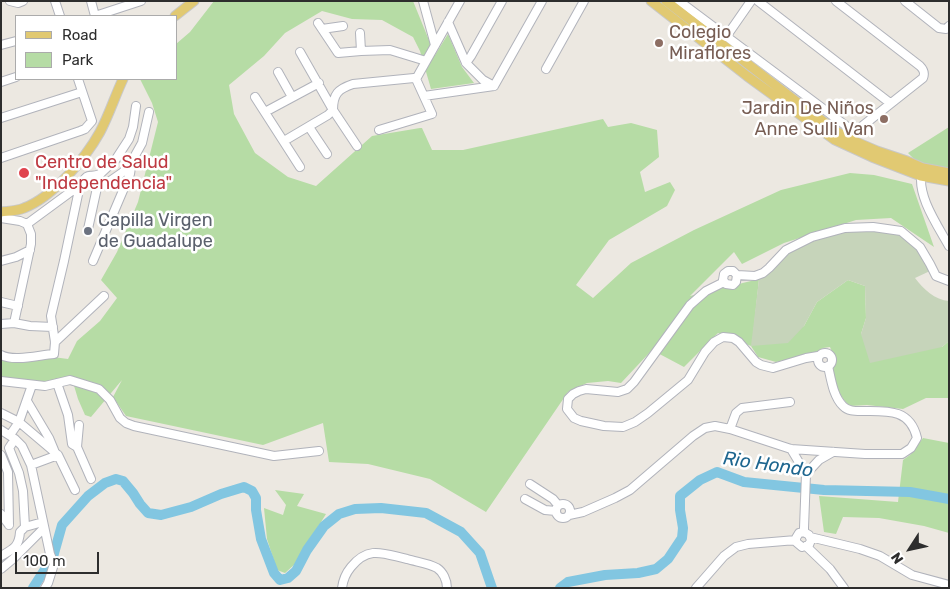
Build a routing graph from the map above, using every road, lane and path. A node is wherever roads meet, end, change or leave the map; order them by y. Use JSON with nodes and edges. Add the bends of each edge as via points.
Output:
{"nodes":[{"id":1,"x":10,"y":1,"type":"edge"},
{"id":2,"x":23,"y":1,"type":"edge"},
{"id":3,"x":56,"y":1,"type":"edge"},
{"id":4,"x":90,"y":1,"type":"edge"},
{"id":5,"x":141,"y":1,"type":"edge"},
{"id":6,"x":194,"y":1,"type":"edge"},
{"id":7,"x":423,"y":1,"type":"edge"},
{"id":8,"x":460,"y":1,"type":"edge"},
{"id":9,"x":502,"y":1,"type":"edge"},
{"id":10,"x":542,"y":1,"type":"edge"},
{"id":11,"x":584,"y":1,"type":"edge"},
{"id":12,"x":651,"y":1,"type":"edge"},
{"id":13,"x":666,"y":1,"type":"edge"},
{"id":14,"x":679,"y":1,"type":"edge"},
{"id":15,"x":751,"y":1,"type":"edge"},
{"id":16,"x":758,"y":1,"type":"edge"},
{"id":17,"x":836,"y":1,"type":"edge"},
{"id":18,"x":905,"y":1,"type":"edge"},
{"id":19,"x":126,"y":4,"type":"edge"},
{"id":20,"x":60,"y":15,"type":"edge"},
{"id":21,"x":95,"y":15,"type":"edge"},
{"id":22,"x":98,"y":15,"type":"edge"},
{"id":23,"x":176,"y":15,"type":"edge"},
{"id":24,"x":448,"y":22,"type":"junction"},
{"id":25,"x":343,"y":26,"type":"dead end"},
{"id":26,"x":949,"y":26,"type":"edge"},
{"id":27,"x":360,"y":33,"type":"dead end"},
{"id":28,"x":726,"y":37,"type":"junction"},
{"id":29,"x":15,"y":41,"type":"edge"},
{"id":30,"x":1,"y":45,"type":"edge"},
{"id":31,"x":436,"y":45,"type":"junction"},
{"id":32,"x":361,"y":51,"type":"junction"},
{"id":33,"x":300,"y":52,"type":"dead end"},
{"id":34,"x":426,"y":61,"type":"junction"},
{"id":35,"x":466,"y":62,"type":"junction"},
{"id":36,"x":546,"y":69,"type":"dead end"},
{"id":37,"x":278,"y":72,"type":"dead end"},
{"id":38,"x":15,"y":77,"type":"edge"},
{"id":39,"x":416,"y":79,"type":"junction"},
{"id":40,"x":78,"y":80,"type":"edge"},
{"id":41,"x":123,"y":80,"type":"edge"},
{"id":42,"x":1,"y":82,"type":"edge"},
{"id":43,"x":318,"y":83,"type":"junction"},
{"id":44,"x":494,"y":86,"type":"junction"},
{"id":45,"x":82,"y":92,"type":"junction"},
{"id":46,"x":424,"y":96,"type":"junction"},
{"id":47,"x":255,"y":97,"type":"dead end"},
{"id":48,"x":292,"y":97,"type":"junction"},
{"id":49,"x":890,"y":103,"type":"junction"},
{"id":50,"x":136,"y":106,"type":"dead end"},
{"id":51,"x":333,"y":110,"type":"junction"},
{"id":52,"x":150,"y":112,"type":"dead end"},
{"id":53,"x":265,"y":112,"type":"junction"},
{"id":54,"x":1,"y":118,"type":"edge"},
{"id":55,"x":309,"y":127,"type":"junction"},
{"id":56,"x":379,"y":130,"type":"dead end"},
{"id":57,"x":284,"y":141,"type":"junction"},
{"id":58,"x":357,"y":146,"type":"dead end"},
{"id":59,"x":327,"y":154,"type":"dead end"},
{"id":60,"x":1,"y":158,"type":"edge"},
{"id":61,"x":132,"y":161,"type":"junction"},
{"id":62,"x":300,"y":167,"type":"dead end"},
{"id":63,"x":922,"y":172,"type":"junction"},
{"id":64,"x":949,"y":173,"type":"edge"},
{"id":65,"x":100,"y":176,"type":"junction"},
{"id":66,"x":949,"y":181,"type":"edge"},
{"id":67,"x":80,"y":185,"type":"junction"},
{"id":68,"x":1,"y":212,"type":"edge"},
{"id":69,"x":1,"y":218,"type":"edge"},
{"id":70,"x":27,"y":224,"type":"junction"},
{"id":71,"x":88,"y":229,"type":"dead end"},
{"id":72,"x":949,"y":246,"type":"edge"},
{"id":73,"x":30,"y":250,"type":"junction"},
{"id":74,"x":1,"y":261,"type":"edge"},
{"id":75,"x":93,"y":261,"type":"dead end"},
{"id":76,"x":949,"y":281,"type":"edge"},
{"id":77,"x":104,"y":296,"type":"dead end"},
{"id":78,"x":1,"y":302,"type":"edge"},
{"id":79,"x":18,"y":306,"type":"junction"},
{"id":80,"x":14,"y":323,"type":"junction"},
{"id":81,"x":1,"y":324,"type":"edge"},
{"id":82,"x":52,"y":326,"type":"junction"},
{"id":83,"x":55,"y":342,"type":"junction"},
{"id":84,"x":1,"y":355,"type":"edge"},
{"id":85,"x":1,"y":381,"type":"edge"},
{"id":86,"x":57,"y":383,"type":"junction"},
{"id":87,"x":32,"y":385,"type":"junction"},
{"id":88,"x":26,"y":401,"type":"junction"},
{"id":89,"x":790,"y":402,"type":"dead end"},
{"id":90,"x":1,"y":413,"type":"edge"},
{"id":91,"x":19,"y":422,"type":"junction"},
{"id":92,"x":79,"y":425,"type":"dead end"},
{"id":93,"x":730,"y":428,"type":"junction"},
{"id":94,"x":1,"y":430,"type":"edge"},
{"id":95,"x":13,"y":437,"type":"junction"},
{"id":96,"x":77,"y":447,"type":"junction"},
{"id":97,"x":790,"y":449,"type":"junction"},
{"id":98,"x":319,"y":451,"type":"dead end"},
{"id":99,"x":833,"y":452,"type":"junction"},
{"id":100,"x":56,"y":454,"type":"junction"},
{"id":101,"x":1,"y":455,"type":"edge"},
{"id":102,"x":31,"y":466,"type":"junction"},
{"id":103,"x":5,"y":473,"type":"edge"},
{"id":104,"x":19,"y":474,"type":"junction"},
{"id":105,"x":806,"y":476,"type":"junction"},
{"id":106,"x":91,"y":479,"type":"dead end"},
{"id":107,"x":530,"y":484,"type":"dead end"},
{"id":108,"x":75,"y":490,"type":"dead end"},
{"id":109,"x":525,"y":499,"type":"dead end"},
{"id":110,"x":557,"y":508,"type":"junction"},
{"id":111,"x":1,"y":514,"type":"edge"},
{"id":112,"x":44,"y":525,"type":"junction"},
{"id":113,"x":25,"y":527,"type":"junction"},
{"id":114,"x":806,"y":532,"type":"junction"},
{"id":115,"x":796,"y":540,"type":"junction"},
{"id":116,"x":806,"y":546,"type":"junction"},
{"id":117,"x":1,"y":556,"type":"edge"},
{"id":118,"x":1,"y":568,"type":"edge"},
{"id":119,"x":949,"y":586,"type":"edge"},
{"id":120,"x":45,"y":588,"type":"edge"},
{"id":121,"x":342,"y":588,"type":"edge"},
{"id":122,"x":447,"y":588,"type":"edge"},
{"id":123,"x":696,"y":588,"type":"edge"},
{"id":124,"x":844,"y":588,"type":"edge"}],
"edges":[{"from":1,"to":2,"type":"street"},
{"from":3,"to":20,"type":"street"},
{"from":4,"to":21,"type":"street"},
{"from":5,"to":19,"type":"street"},
{"from":6,"to":23,"type":"main road"},
{"from":7,"to":31,"type":"street"},
{"from":8,"to":24,"type":"street"},
{"from":9,"to":35,"type":"street"},
{"from":10,"to":44,"type":"street"},
{"from":11,"to":36,"type":"street"},
{"from":12,"to":63,"type":"main road","via":[[835,140],[872,157]]},
{"from":13,"to":63,"type":"main road","via":[[839,133],[877,151],[907,160]]},
{"from":14,"to":28,"type":"street"},
{"from":15,"to":28,"type":"street"},
{"from":16,"to":49,"type":"street"},
{"from":17,"to":49,"type":"street","via":[[924,70],[923,78]]},
{"from":18,"to":26,"type":"street","via":[[939,28]]},
{"from":19,"to":22,"type":"street"},
{"from":24,"to":31,"type":"street"},
{"from":24,"to":35,"type":"street"},
{"from":25,"to":32,"type":"street","via":[[320,26],[337,53]]},
{"from":27,"to":32,"type":"street"},
{"from":28,"to":49,"type":"street","via":[[851,131],[856,131]]},
{"from":29,"to":30,"type":"street"},
{"from":31,"to":34,"type":"street"},
{"from":32,"to":34,"type":"street","via":[[390,50]]},
{"from":33,"to":43,"type":"street"},
{"from":34,"to":39,"type":"street"},
{"from":35,"to":44,"type":"street","via":[[483,80]]},
{"from":37,"to":48,"type":"street"},
{"from":38,"to":42,"type":"street"},
{"from":39,"to":46,"type":"street"},
{"from":39,"to":51,"type":"street","via":[[345,86],[335,97]]},
{"from":40,"to":45,"type":"street"},
{"from":41,"to":68,"type":"main road","via":[[100,132],[72,170],[33,204]]},
{"from":43,"to":48,"type":"street"},
{"from":43,"to":51,"type":"street"},
{"from":44,"to":46,"type":"street"},
{"from":45,"to":54,"type":"street"},
{"from":45,"to":60,"type":"street","via":[[92,121],[86,129]]},
{"from":46,"to":56,"type":"street","via":[[432,114]]},
{"from":47,"to":53,"type":"street"},
{"from":48,"to":53,"type":"street"},
{"from":50,"to":65,"type":"street","via":[[129,139]]},
{"from":51,"to":55,"type":"street"},
{"from":51,"to":58,"type":"street"},
{"from":52,"to":61,"type":"street","via":[[142,143]]},
{"from":53,"to":57,"type":"street"},
{"from":55,"to":57,"type":"street"},
{"from":55,"to":59,"type":"street"},
{"from":57,"to":62,"type":"street"},
{"from":61,"to":65,"type":"street","via":[[107,183]]},
{"from":61,"to":75,"type":"street","via":[[130,174]]},
{"from":63,"to":64,"type":"main road"},
{"from":63,"to":66,"type":"main road"},
{"from":63,"to":72,"type":"street","via":[[923,198]]},
{"from":65,"to":67,"type":"street","via":[[88,175]]},
{"from":65,"to":71,"type":"street"},
{"from":67,"to":70,"type":"street"},
{"from":67,"to":82,"type":"street","via":[[51,316]]},
{"from":69,"to":70,"type":"street"},
{"from":70,"to":73,"type":"street"},
{"from":73,"to":74,"type":"street"},
{"from":73,"to":79,"type":"street"},
{"from":76,"to":99,"type":"street","via":[[936,276],[920,246],[901,231],[845,228],[812,238],[786,250],[763,273],[755,276],[726,272],[724,282],[706,291],[690,305],[627,389],[618,392],[586,389],[568,399],[567,409],[574,418],[623,427],[648,413],[688,380],[705,352],[723,337],[733,338],[756,362],[773,368],[823,352],[831,356],[832,362],[828,366],[833,388],[842,405],[851,411],[900,414],[912,424],[917,438],[902,454]]},
{"from":77,"to":83,"type":"street"},
{"from":78,"to":79,"type":"street"},
{"from":79,"to":80,"type":"street"},
{"from":80,"to":81,"type":"street"},
{"from":80,"to":82,"type":"street"},
{"from":82,"to":83,"type":"street"},
{"from":83,"to":84,"type":"street","via":[[54,354],[16,358]]},
{"from":85,"to":87,"type":"street"},
{"from":86,"to":87,"type":"street"},
{"from":86,"to":96,"type":"street","via":[[68,416],[72,444]]},
{"from":86,"to":98,"type":"street","via":[[70,380],[99,389],[120,418],[134,426],[274,456]]},
{"from":87,"to":88,"type":"street"},
{"from":88,"to":91,"type":"street"},
{"from":88,"to":100,"type":"street"},
{"from":89,"to":93,"type":"street","via":[[742,408],[736,413]]},
{"from":90,"to":91,"type":"street"},
{"from":91,"to":95,"type":"street"},
{"from":91,"to":100,"type":"street"},
{"from":92,"to":96,"type":"street"},
{"from":93,"to":97,"type":"street"},
{"from":93,"to":110,"type":"street","via":[[705,428],[630,490],[583,512],[562,518],[558,516]]},
{"from":94,"to":95,"type":"street"},
{"from":95,"to":102,"type":"street","via":[[22,446]]},
{"from":95,"to":104,"type":"street","via":[[10,448]]},
{"from":96,"to":106,"type":"street"},
{"from":97,"to":99,"type":"street"},
{"from":97,"to":105,"type":"street"},
{"from":99,"to":105,"type":"street","via":[[819,460]]},
{"from":100,"to":102,"type":"street"},
{"from":100,"to":108,"type":"street"},
{"from":101,"to":103,"type":"street"},
{"from":102,"to":112,"type":"street"},
{"from":103,"to":104,"type":"street"},
{"from":103,"to":111,"type":"street","via":[[9,525]]},
{"from":104,"to":113,"type":"street"},
{"from":105,"to":114,"type":"street"},
{"from":107,"to":110,"type":"street","via":[[554,498]]},
{"from":109,"to":110,"type":"street","via":[[545,510]]},
{"from":112,"to":113,"type":"street"},
{"from":112,"to":118,"type":"street"},
{"from":112,"to":120,"type":"street","via":[[54,564]]},
{"from":113,"to":117,"type":"street","via":[[14,548]]},
{"from":114,"to":115,"type":"street","via":[[799,533]]},
{"from":114,"to":116,"type":"street","via":[[810,542]]},
{"from":114,"to":119,"type":"street","via":[[880,556],[912,575]]},
{"from":115,"to":116,"type":"street","via":[[800,546]]},
{"from":115,"to":123,"type":"street","via":[[736,547]]},
{"from":116,"to":124,"type":"street","via":[[830,568]]},
{"from":121,"to":122,"type":"street","via":[[347,572],[356,562],[376,552],[436,568],[442,573]]}]}
